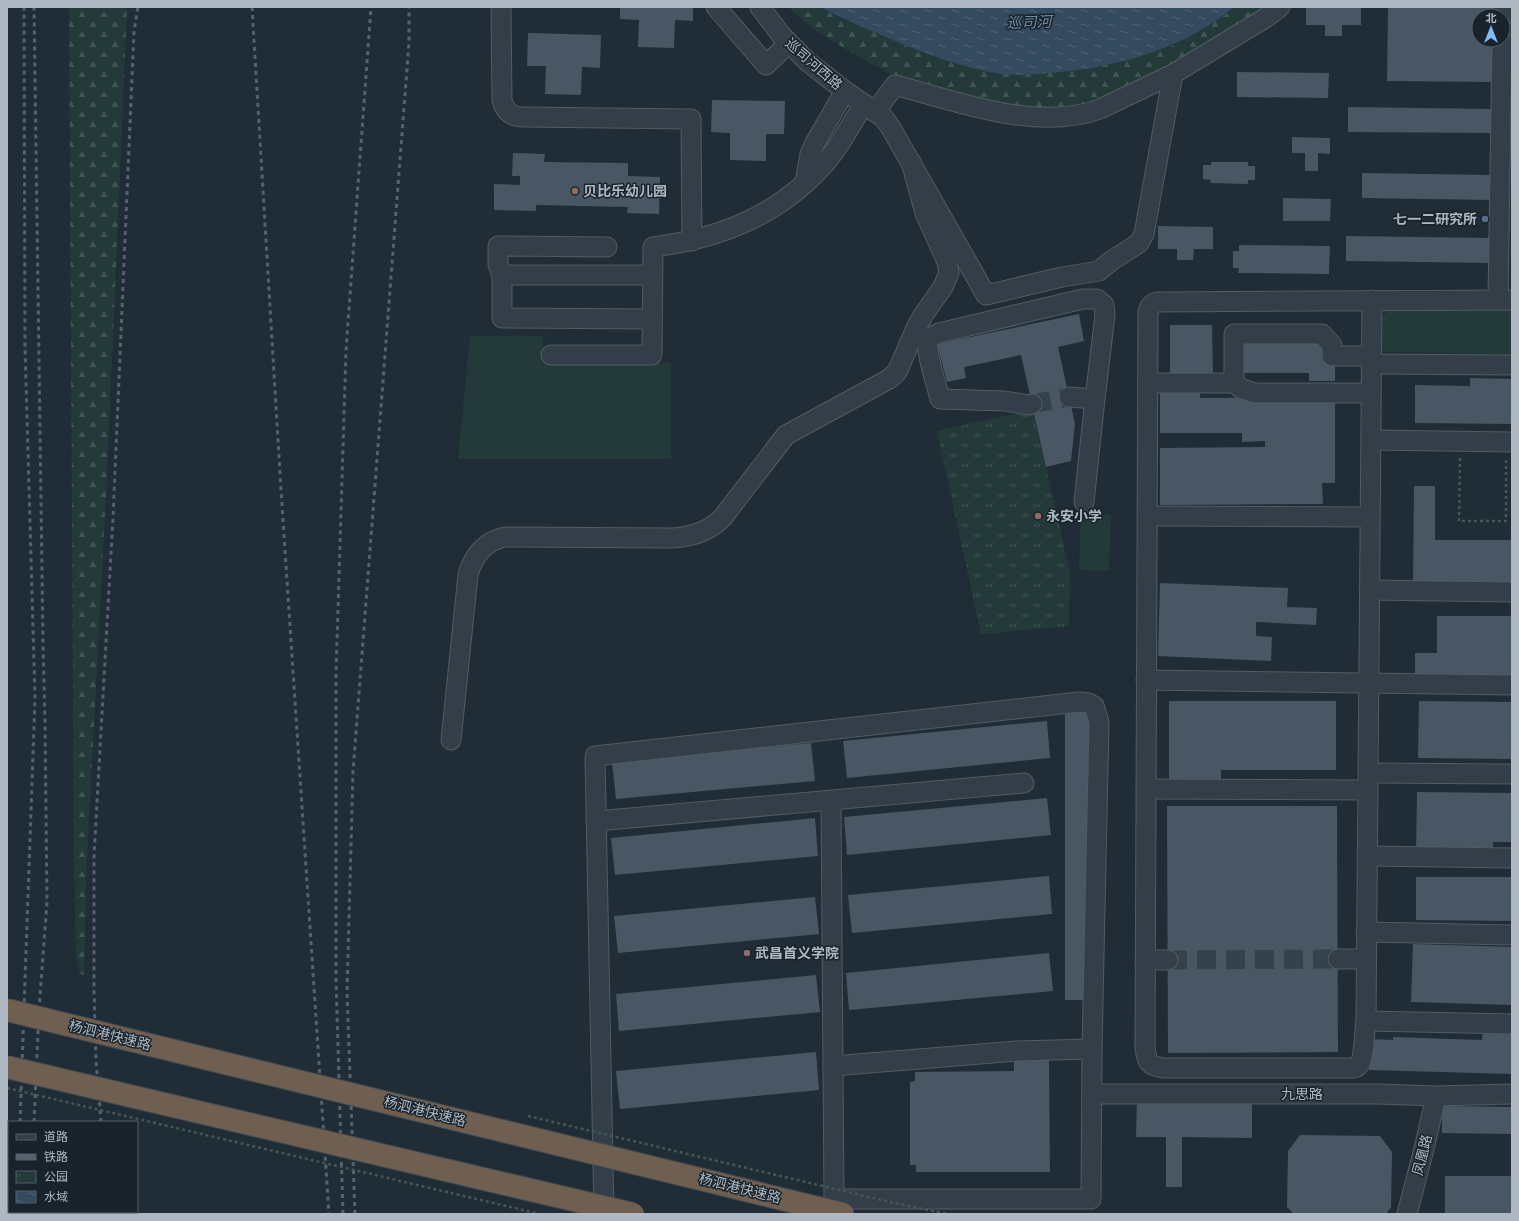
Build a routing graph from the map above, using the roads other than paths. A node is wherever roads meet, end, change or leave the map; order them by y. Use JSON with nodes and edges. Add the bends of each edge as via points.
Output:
{"nodes":[{"id":1,"x":501,"y":7,"type":"edge"},
{"id":2,"x":716,"y":7,"type":"edge"},
{"id":3,"x":760,"y":7,"type":"edge"},
{"id":4,"x":1280,"y":7,"type":"edge"},
{"id":5,"x":789,"y":43,"type":"junction"},
{"id":6,"x":1502,"y":48,"type":"edge"},
{"id":7,"x":1173,"y":74,"type":"junction"},
{"id":8,"x":845,"y":91,"type":"junction"},
{"id":9,"x":869,"y":108,"type":"junction"},
{"id":10,"x":911,"y":162,"type":"junction"},
{"id":11,"x":805,"y":183,"type":"junction"},
{"id":12,"x":692,"y":241,"type":"junction"},
{"id":13,"x":607,"y":247,"type":"dead end"},
{"id":14,"x":1099,"y":271,"type":"junction"},
{"id":15,"x":502,"y":275,"type":"junction"},
{"id":16,"x":652,"y":275,"type":"junction"},
{"id":17,"x":1005,"y":290,"type":"junction"},
{"id":18,"x":986,"y":295,"type":"junction"},
{"id":19,"x":1097,"y":299,"type":"junction"},
{"id":20,"x":1372,"y":300,"type":"junction"},
{"id":21,"x":1505,"y":300,"type":"edge"},
{"id":22,"x":1012,"y":316,"type":"junction"},
{"id":23,"x":652,"y":319,"type":"junction"},
{"id":24,"x":992,"y":320,"type":"junction"},
{"id":25,"x":551,"y":355,"type":"dead end"},
{"id":26,"x":1372,"y":360,"type":"junction"},
{"id":27,"x":1512,"y":365,"type":"edge"},
{"id":28,"x":1148,"y":383,"type":"junction"},
{"id":29,"x":1234,"y":383,"type":"junction"},
{"id":30,"x":1371,"y":393,"type":"junction"},
{"id":31,"x":1069,"y":397,"type":"tunnel mouth"},
{"id":32,"x":1094,"y":398,"type":"junction"},
{"id":33,"x":1032,"y":404,"type":"tunnel mouth"},
{"id":34,"x":1371,"y":440,"type":"junction"},
{"id":35,"x":1509,"y":442,"type":"edge"},
{"id":36,"x":1084,"y":502,"type":"dead end"},
{"id":37,"x":1147,"y":516,"type":"junction"},
{"id":38,"x":1370,"y":517,"type":"junction"},
{"id":39,"x":1370,"y":590,"type":"junction"},
{"id":40,"x":1512,"y":592,"type":"edge"},
{"id":41,"x":1146,"y":680,"type":"junction"},
{"id":42,"x":1369,"y":683,"type":"junction"},
{"id":43,"x":1512,"y":685,"type":"edge"},
{"id":44,"x":450,"y":740,"type":"dead end"},
{"id":45,"x":1512,"y":774,"type":"edge"},
{"id":46,"x":1368,"y":782,"type":"junction"},
{"id":47,"x":1024,"y":783,"type":"dead end"},
{"id":48,"x":1146,"y":789,"type":"junction"},
{"id":49,"x":830,"y":800,"type":"junction"},
{"id":50,"x":596,"y":821,"type":"junction"},
{"id":51,"x":1367,"y":856,"type":"junction"},
{"id":52,"x":1512,"y":858,"type":"edge"},
{"id":53,"x":1366,"y":932,"type":"junction"},
{"id":54,"x":1512,"y":935,"type":"edge"},
{"id":55,"x":1338,"y":959,"type":"tunnel mouth"},
{"id":56,"x":1366,"y":959,"type":"junction"},
{"id":57,"x":1145,"y":960,"type":"junction"},
{"id":58,"x":1168,"y":960,"type":"tunnel mouth"},
{"id":59,"x":7,"y":1010,"type":"edge"},
{"id":60,"x":1366,"y":1021,"type":"junction"},
{"id":61,"x":1512,"y":1024,"type":"edge"},
{"id":62,"x":1092,"y":1049,"type":"junction"},
{"id":63,"x":833,"y":1066,"type":"junction"},
{"id":64,"x":7,"y":1067,"type":"edge"},
{"id":65,"x":1092,"y":1094,"type":"junction"},
{"id":66,"x":1512,"y":1094,"type":"edge"},
{"id":67,"x":1436,"y":1096,"type":"junction"},
{"id":68,"x":895,"y":1207,"type":"edge"},
{"id":69,"x":604,"y":1214,"type":"edge"},
{"id":70,"x":633,"y":1214,"type":"edge"},
{"id":71,"x":843,"y":1214,"type":"edge"},
{"id":72,"x":1407,"y":1214,"type":"edge"}],
"edges":[{"from":1,"to":12,"type":"street","via":[[502,100],[503,106],[511,115],[524,118],[691,119]]},
{"from":2,"to":5,"type":"street","via":[[766,65]]},
{"from":3,"to":5,"type":"street","name":"巡司河西路"},
{"from":4,"to":7,"type":"street"},
{"from":5,"to":8,"type":"street","name":"巡司河西路","via":[[808,62]]},
{"from":6,"to":21,"type":"street"},
{"from":7,"to":9,"type":"street","via":[[1100,109],[1077,116],[1052,118],[1012,115],[895,85]]},
{"from":7,"to":14,"type":"street","via":[[1142,238]]},
{"from":8,"to":9,"type":"street","name":"巡司河西路"},
{"from":8,"to":11,"type":"street","via":[[810,154]]},
{"from":9,"to":10,"type":"street","name":"巡司河西路","via":[[884,118]]},
{"from":9,"to":11,"type":"street","via":[[828,160]]},
{"from":10,"to":18,"type":"street"},
{"from":10,"to":44,"type":"street","via":[[925,213],[947,262],[949,273],[943,287],[917,326],[897,372],[889,379],[786,435],[723,517],[708,530],[679,538],[506,537],[496,539],[483,547],[468,576]]},
{"from":11,"to":12,"type":"street","via":[[782,203],[764,214]]},
{"from":12,"to":16,"type":"street","via":[[653,247]]},
{"from":13,"to":15,"type":"street","via":[[498,246],[498,264]]},
{"from":14,"to":17,"type":"street"},
{"from":14,"to":19,"type":"street"},
{"from":15,"to":16,"type":"street"},
{"from":15,"to":23,"type":"street","via":[[502,318]]},
{"from":16,"to":23,"type":"street"},
{"from":17,"to":18,"type":"street"},
{"from":17,"to":22,"type":"street"},
{"from":18,"to":24,"type":"street"},
{"from":19,"to":22,"type":"street","via":[[1083,299]]},
{"from":19,"to":32,"type":"street","via":[[1104,304],[1106,315]]},
{"from":20,"to":21,"type":"street"},
{"from":20,"to":26,"type":"street"},
{"from":20,"to":28,"type":"street","via":[[1152,303],[1148,311]]},
{"from":22,"to":24,"type":"street"},
{"from":23,"to":25,"type":"street","via":[[652,355]]},
{"from":24,"to":33,"type":"street","via":[[939,333],[930,339],[928,353],[940,398]]},
{"from":26,"to":27,"type":"street"},
{"from":26,"to":29,"type":"street","via":[[1332,356],[1332,345],[1322,334],[1234,334]]},
{"from":26,"to":30,"type":"street"},
{"from":28,"to":29,"type":"street"},
{"from":28,"to":37,"type":"street"},
{"from":29,"to":30,"type":"street","via":[[1255,393]]},
{"from":30,"to":34,"type":"street"},
{"from":31,"to":32,"type":"street"},
{"from":32,"to":36,"type":"street"},
{"from":34,"to":35,"type":"street"},
{"from":34,"to":38,"type":"street"},
{"from":37,"to":38,"type":"street"},
{"from":37,"to":41,"type":"street"},
{"from":38,"to":39,"type":"street"},
{"from":39,"to":40,"type":"street"},
{"from":39,"to":42,"type":"street"},
{"from":41,"to":42,"type":"street"},
{"from":41,"to":48,"type":"street"},
{"from":42,"to":43,"type":"street"},
{"from":42,"to":46,"type":"street"},
{"from":45,"to":46,"type":"street"},
{"from":46,"to":48,"type":"street"},
{"from":46,"to":51,"type":"street"},
{"from":47,"to":49,"type":"street"},
{"from":48,"to":57,"type":"street"},
{"from":49,"to":50,"type":"street"},
{"from":49,"to":63,"type":"street"},
{"from":50,"to":62,"type":"street","via":[[595,756],[1064,703],[1088,703],[1094,706],[1099,722]]},
{"from":50,"to":69,"type":"street"},
{"from":51,"to":52,"type":"street"},
{"from":51,"to":53,"type":"street"},
{"from":53,"to":54,"type":"street"},
{"from":53,"to":56,"type":"street"},
{"from":55,"to":56,"type":"street"},
{"from":56,"to":60,"type":"street"},
{"from":57,"to":58,"type":"street"},
{"from":57,"to":60,"type":"street","via":[[1146,1058],[1156,1067],[1357,1068],[1362,1059]]},
{"from":59,"to":71,"type":"highway","name":"杨泗港快速路","bridge":true},
{"from":60,"to":61,"type":"street"},
{"from":62,"to":63,"type":"street","via":[[1017,1051]]},
{"from":62,"to":65,"type":"street"},
{"from":63,"to":68,"type":"street","via":[[834,1199]]},
{"from":64,"to":70,"type":"highway","bridge":true},
{"from":65,"to":67,"type":"street","name":"九思路"},
{"from":65,"to":68,"type":"street","via":[[1092,1199]]},
{"from":66,"to":67,"type":"street","name":"九思路"},
{"from":67,"to":72,"type":"street","name":"凤凰路"}]}
